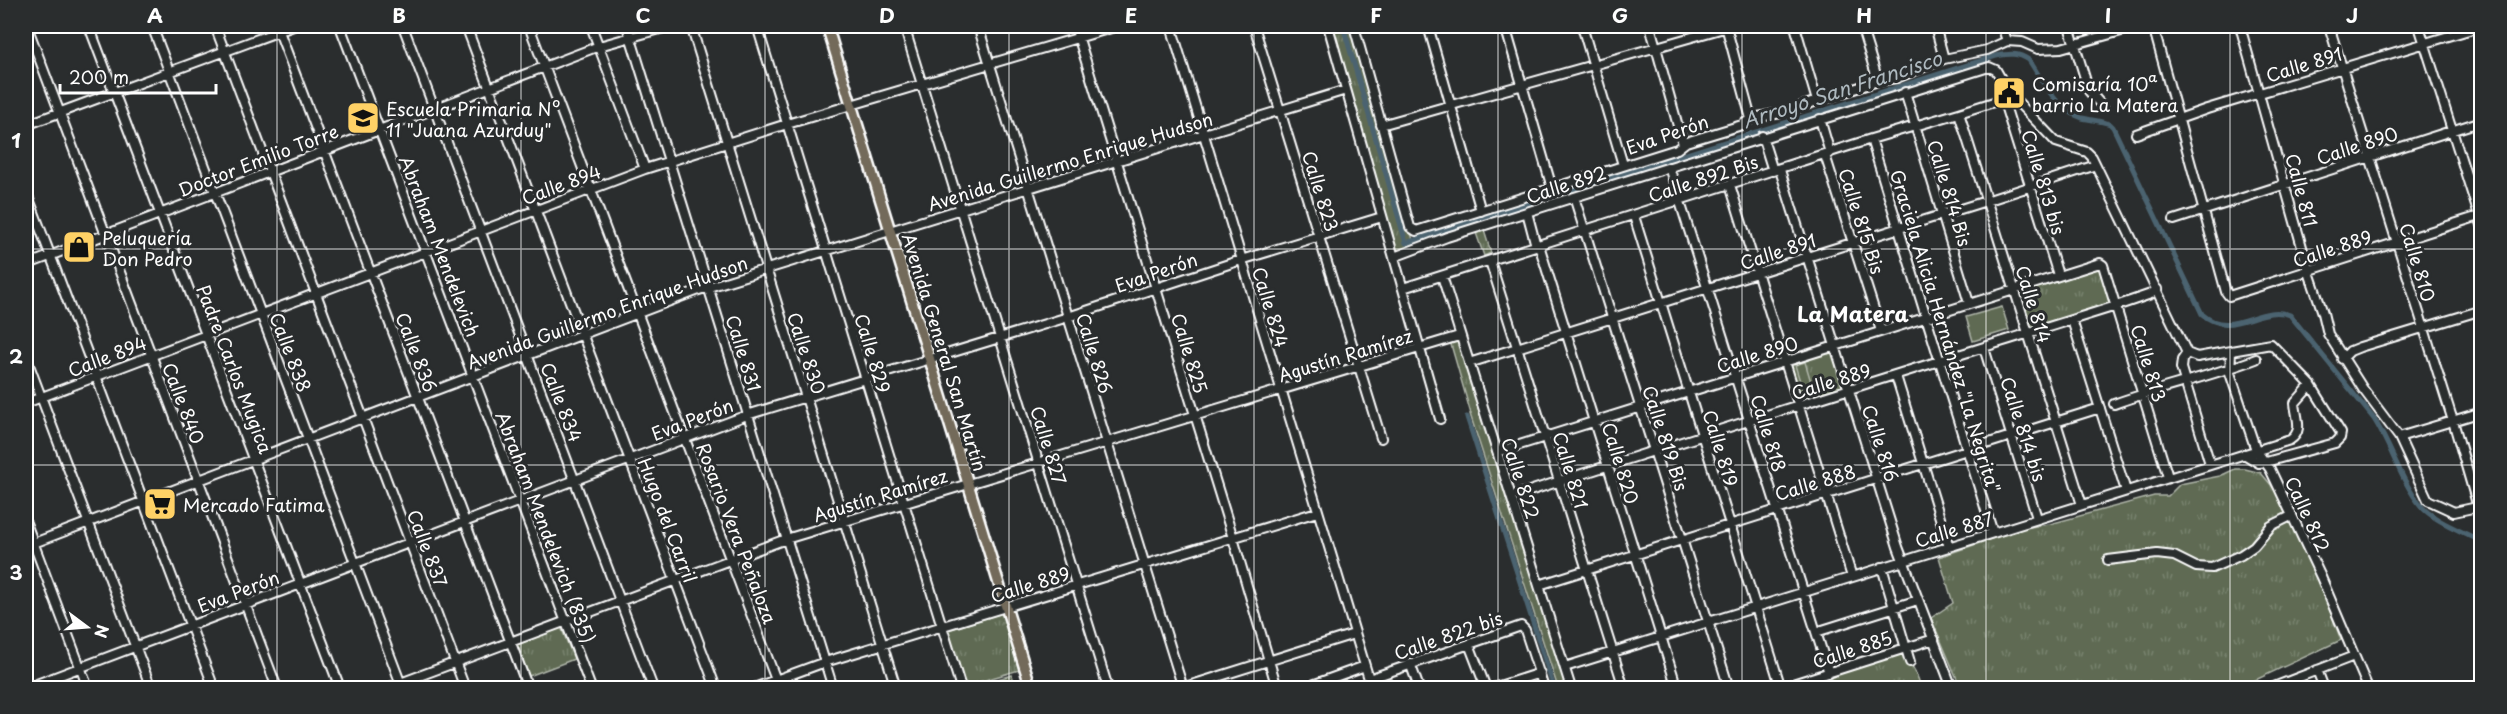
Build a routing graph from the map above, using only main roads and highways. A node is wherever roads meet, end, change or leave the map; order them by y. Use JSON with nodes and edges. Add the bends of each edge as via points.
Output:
{"nodes":[{"id":1,"x":827,"y":26,"type":"edge"},
{"id":2,"x":1031,"y":688,"type":"edge"}],
"edges":[{"from":1,"to":2,"type":"main road","name":"Avenida General San Martín"}]}
